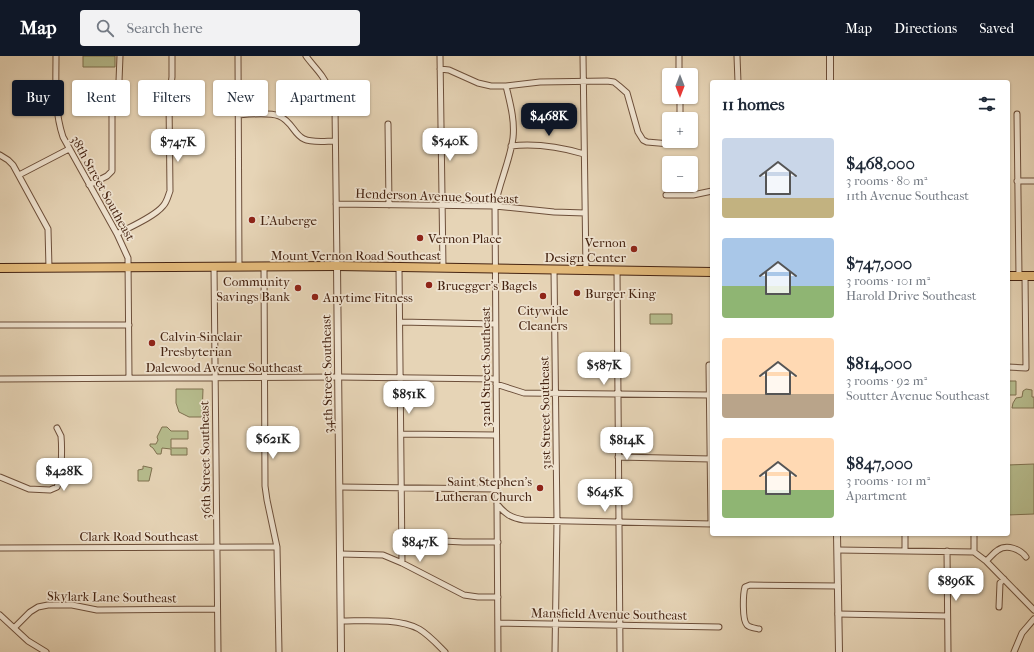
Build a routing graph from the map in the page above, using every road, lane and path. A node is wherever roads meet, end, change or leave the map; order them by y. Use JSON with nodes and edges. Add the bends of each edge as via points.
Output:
{"nodes":[{"id":1,"x":56,"y":56,"type":"edge"},
{"id":2,"x":120,"y":56,"type":"edge"},
{"id":3,"x":172,"y":56,"type":"edge"},
{"id":4,"x":238,"y":56,"type":"edge"},
{"id":5,"x":306,"y":56,"type":"edge"},
{"id":6,"x":440,"y":56,"type":"edge"},
{"id":7,"x":583,"y":56,"type":"edge"},
{"id":8,"x":679,"y":56,"type":"edge"},
{"id":9,"x":737,"y":56,"type":"edge"},
{"id":10,"x":830,"y":56,"type":"edge"},
{"id":11,"x":680,"y":68,"type":"edge"},
{"id":12,"x":440,"y":69,"type":"junction"},
{"id":13,"x":238,"y":80,"type":"edge"},
{"id":14,"x":738,"y":80,"type":"edge"},
{"id":15,"x":830,"y":80,"type":"edge"},
{"id":16,"x":583,"y":81,"type":"junction"},
{"id":17,"x":506,"y":86,"type":"junction"},
{"id":18,"x":1017,"y":114,"type":"dead end"},
{"id":19,"x":268,"y":115,"type":"edge"},
{"id":20,"x":238,"y":116,"type":"edge"},
{"id":21,"x":388,"y":124,"type":"dead end"},
{"id":22,"x":335,"y":141,"type":"junction"},
{"id":23,"x":662,"y":143,"type":"edge"},
{"id":24,"x":511,"y":146,"type":"junction"},
{"id":25,"x":69,"y":149,"type":"junction"},
{"id":26,"x":584,"y":154,"type":"junction"},
{"id":27,"x":0,"y":155,"type":"edge"},
{"id":28,"x":19,"y":175,"type":"junction"},
{"id":29,"x":1018,"y":181,"type":"junction"},
{"id":30,"x":1034,"y":181,"type":"edge"},
{"id":31,"x":89,"y":185,"type":"junction"},
{"id":32,"x":710,"y":191,"type":"edge"},
{"id":33,"x":666,"y":195,"type":"dead end"},
{"id":34,"x":336,"y":204,"type":"junction"},
{"id":35,"x":389,"y":204,"type":"junction"},
{"id":36,"x":442,"y":206,"type":"junction"},
{"id":37,"x":495,"y":206,"type":"junction"},
{"id":38,"x":585,"y":213,"type":"junction"},
{"id":39,"x":117,"y":234,"type":"junction"},
{"id":40,"x":264,"y":266,"type":"junction"},
{"id":41,"x":337,"y":266,"type":"junction"},
{"id":42,"x":128,"y":267,"type":"junction"},
{"id":43,"x":214,"y":267,"type":"junction"},
{"id":44,"x":239,"y":267,"type":"junction"},
{"id":45,"x":0,"y":268,"type":"edge"},
{"id":46,"x":49,"y":268,"type":"junction"},
{"id":47,"x":399,"y":268,"type":"junction"},
{"id":48,"x":442,"y":268,"type":"junction"},
{"id":49,"x":495,"y":269,"type":"junction"},
{"id":50,"x":554,"y":270,"type":"junction"},
{"id":51,"x":586,"y":270,"type":"junction"},
{"id":52,"x":617,"y":270,"type":"junction"},
{"id":53,"x":710,"y":272,"type":"edge"},
{"id":54,"x":1010,"y":276,"type":"edge"},
{"id":55,"x":1022,"y":276,"type":"junction"},
{"id":56,"x":1034,"y":276,"type":"edge"},
{"id":57,"x":400,"y":322,"type":"junction"},
{"id":58,"x":495,"y":324,"type":"junction"},
{"id":59,"x":0,"y":325,"type":"edge"},
{"id":60,"x":128,"y":325,"type":"junction"},
{"id":61,"x":710,"y":364,"type":"edge"},
{"id":62,"x":1010,"y":368,"type":"edge"},
{"id":63,"x":338,"y":377,"type":"junction"},
{"id":64,"x":128,"y":378,"type":"junction"},
{"id":65,"x":215,"y":378,"type":"junction"},
{"id":66,"x":264,"y":378,"type":"junction"},
{"id":67,"x":400,"y":378,"type":"junction"},
{"id":68,"x":0,"y":379,"type":"edge"},
{"id":69,"x":496,"y":381,"type":"junction"},
{"id":70,"x":555,"y":393,"type":"junction"},
{"id":71,"x":618,"y":394,"type":"junction"},
{"id":72,"x":710,"y":395,"type":"joint"},
{"id":73,"x":57,"y":428,"type":"dead end"},
{"id":74,"x":401,"y":434,"type":"junction"},
{"id":75,"x":496,"y":435,"type":"junction"},
{"id":76,"x":618,"y":457,"type":"junction"},
{"id":77,"x":710,"y":458,"type":"edge"},
{"id":78,"x":0,"y":477,"type":"edge"},
{"id":79,"x":340,"y":487,"type":"junction"},
{"id":80,"x":402,"y":488,"type":"junction"},
{"id":81,"x":497,"y":489,"type":"junction"},
{"id":82,"x":497,"y":504,"type":"junction"},
{"id":83,"x":557,"y":521,"type":"junction"},
{"id":84,"x":619,"y":521,"type":"junction"},
{"id":85,"x":710,"y":524,"type":"edge"},
{"id":86,"x":838,"y":536,"type":"edge"},
{"id":87,"x":905,"y":536,"type":"edge"},
{"id":88,"x":974,"y":536,"type":"edge"},
{"id":89,"x":402,"y":539,"type":"junction"},
{"id":90,"x":498,"y":542,"type":"junction"},
{"id":91,"x":217,"y":546,"type":"junction"},
{"id":92,"x":277,"y":547,"type":"junction"},
{"id":93,"x":0,"y":548,"type":"edge"},
{"id":94,"x":838,"y":550,"type":"junction"},
{"id":95,"x":905,"y":551,"type":"junction"},
{"id":96,"x":946,"y":551,"type":"junction"},
{"id":97,"x":974,"y":552,"type":"junction"},
{"id":98,"x":340,"y":554,"type":"junction"},
{"id":99,"x":1026,"y":557,"type":"dead end"},
{"id":100,"x":986,"y":561,"type":"junction"},
{"id":101,"x":402,"y":563,"type":"junction"},
{"id":102,"x":1004,"y":580,"type":"junction"},
{"id":103,"x":838,"y":586,"type":"junction"},
{"id":104,"x":498,"y":597,"type":"junction"},
{"id":105,"x":999,"y":607,"type":"dead end"},
{"id":106,"x":217,"y":609,"type":"junction"},
{"id":107,"x":1034,"y":610,"type":"edge"},
{"id":108,"x":838,"y":614,"type":"junction"},
{"id":109,"x":0,"y":615,"type":"edge"},
{"id":110,"x":947,"y":616,"type":"junction"},
{"id":111,"x":1034,"y":619,"type":"edge"},
{"id":112,"x":341,"y":621,"type":"junction"},
{"id":113,"x":498,"y":623,"type":"junction"},
{"id":114,"x":554,"y":624,"type":"junction"},
{"id":115,"x":620,"y":626,"type":"junction"},
{"id":116,"x":719,"y":627,"type":"dead end"},
{"id":117,"x":14,"y":628,"type":"junction"},
{"id":118,"x":759,"y":629,"type":"dead end"},
{"id":119,"x":43,"y":651,"type":"edge"},
{"id":120,"x":218,"y":652,"type":"edge"},
{"id":121,"x":279,"y":652,"type":"edge"},
{"id":122,"x":341,"y":652,"type":"edge"},
{"id":123,"x":445,"y":652,"type":"edge"},
{"id":124,"x":498,"y":652,"type":"edge"},
{"id":125,"x":555,"y":652,"type":"edge"},
{"id":126,"x":620,"y":652,"type":"edge"},
{"id":127,"x":839,"y":652,"type":"edge"},
{"id":128,"x":948,"y":652,"type":"edge"},
{"id":129,"x":1014,"y":652,"type":"edge"}],
"edges":[{"from":1,"to":25,"type":"street","name":"38th Street Southeast","via":[[57,111]]},
{"from":2,"to":31,"type":"street","via":[[119,81],[112,109],[112,171]]},
{"from":3,"to":39,"type":"street","via":[[168,198],[156,212]]},
{"from":4,"to":13,"type":"street"},
{"from":5,"to":22,"type":"street","name":"34th Street Southeast","via":[[322,75],[333,96]]},
{"from":6,"to":12,"type":"street"},
{"from":7,"to":16,"type":"street"},
{"from":8,"to":11,"type":"street"},
{"from":9,"to":14,"type":"street"},
{"from":10,"to":15,"type":"street"},
{"from":12,"to":17,"type":"street","via":[[449,70],[478,83]]},
{"from":12,"to":36,"type":"street"},
{"from":16,"to":17,"type":"street"},
{"from":16,"to":23,"type":"street","via":[[614,82],[624,89],[643,140]]},
{"from":16,"to":26,"type":"street"},
{"from":17,"to":24,"type":"street","name":"32nd Street Southeast","via":[[513,117]]},
{"from":18,"to":29,"type":"street"},
{"from":19,"to":22,"type":"street","via":[[278,115],[291,124],[302,139]]},
{"from":20,"to":44,"type":"street"},
{"from":21,"to":35,"type":"street"},
{"from":22,"to":34,"type":"street","name":"34th Street Southeast"},
{"from":24,"to":26,"type":"street","via":[[555,146]]},
{"from":24,"to":37,"type":"street","name":"32nd Street Southeast"},
{"from":25,"to":28,"type":"street"},
{"from":25,"to":31,"type":"street","name":"38th Street Southeast"},
{"from":26,"to":38,"type":"street"},
{"from":27,"to":28,"type":"street","via":[[8,160]]},
{"from":28,"to":46,"type":"street","via":[[48,229]]},
{"from":29,"to":30,"type":"street"},
{"from":29,"to":55,"type":"street"},
{"from":31,"to":39,"type":"street","name":"38th Street Southeast"},
{"from":32,"to":33,"type":"street","via":[[693,195]]},
{"from":34,"to":35,"type":"street","name":"Henderson Avenue Southeast"},
{"from":34,"to":41,"type":"street","name":"34th Street Southeast"},
{"from":35,"to":36,"type":"street","name":"Henderson Avenue Southeast"},
{"from":36,"to":37,"type":"street","name":"Henderson Avenue Southeast"},
{"from":36,"to":48,"type":"street"},
{"from":37,"to":38,"type":"street","name":"Henderson Avenue Southeast"},
{"from":37,"to":49,"type":"street","name":"32nd Street Southeast"},
{"from":38,"to":51,"type":"street"},
{"from":39,"to":42,"type":"street","name":"38th Street Southeast","via":[[128,258]]},
{"from":40,"to":41,"type":"main road","name":"Mount Vernon Road Southeast"},
{"from":40,"to":44,"type":"main road","name":"Mount Vernon Road Southeast"},
{"from":40,"to":66,"type":"street"},
{"from":41,"to":47,"type":"main road","name":"Mount Vernon Road Southeast"},
{"from":41,"to":63,"type":"street","name":"34th Street Southeast"},
{"from":42,"to":43,"type":"main road","name":"Mount Vernon Road Southeast"},
{"from":42,"to":46,"type":"main road","name":"Mount Vernon Road Southeast"},
{"from":42,"to":60,"type":"street","name":"38th Street Southeast"},
{"from":43,"to":44,"type":"main road","name":"Mount Vernon Road Southeast"},
{"from":43,"to":65,"type":"street","name":"36th Street Southeast"},
{"from":45,"to":46,"type":"main road","name":"Mount Vernon Road Southeast"},
{"from":47,"to":48,"type":"main road","name":"Mount Vernon Road Southeast"},
{"from":47,"to":57,"type":"street"},
{"from":48,"to":49,"type":"main road","name":"Mount Vernon Road Southeast"},
{"from":49,"to":50,"type":"main road","name":"Mount Vernon Road Southeast"},
{"from":49,"to":58,"type":"street","name":"32nd Street Southeast"},
{"from":50,"to":51,"type":"main road","name":"Mount Vernon Road Southeast"},
{"from":50,"to":70,"type":"street","name":"31st Street Southeast"},
{"from":51,"to":52,"type":"main road","name":"Mount Vernon Road Southeast"},
{"from":52,"to":53,"type":"main road","name":"Mount Vernon Road Southeast"},
{"from":52,"to":71,"type":"street"},
{"from":54,"to":55,"type":"main road"},
{"from":55,"to":56,"type":"main road"},
{"from":55,"to":62,"type":"street","via":[[1026,368]]},
{"from":57,"to":58,"type":"street"},
{"from":57,"to":67,"type":"street"},
{"from":58,"to":69,"type":"street","name":"32nd Street Southeast"},
{"from":59,"to":60,"type":"street"},
{"from":60,"to":64,"type":"street","name":"38th Street Southeast"},
{"from":61,"to":72,"type":"street"},
{"from":63,"to":66,"type":"street","name":"Dalewood Avenue Southeast"},
{"from":63,"to":67,"type":"street","name":"Dalewood Avenue Southeast"},
{"from":63,"to":79,"type":"street","name":"34th Street Southeast"},
{"from":64,"to":65,"type":"street","name":"Dalewood Avenue Southeast"},
{"from":64,"to":68,"type":"street","name":"Dalewood Avenue Southeast"},
{"from":65,"to":66,"type":"street","name":"Dalewood Avenue Southeast"},
{"from":65,"to":91,"type":"street","name":"36th Street Southeast"},
{"from":66,"to":92,"type":"street","via":[[265,486]]},
{"from":67,"to":69,"type":"street","name":"Dalewood Avenue Southeast"},
{"from":67,"to":74,"type":"street"},
{"from":69,"to":70,"type":"street","name":"Dalewood Avenue Southeast","via":[[524,393]]},
{"from":69,"to":75,"type":"street","name":"32nd Street Southeast"},
{"from":70,"to":71,"type":"street","name":"Dalewood Avenue Southeast"},
{"from":70,"to":83,"type":"street","name":"31st Street Southeast"},
{"from":71,"to":72,"type":"street","name":"Dalewood Avenue Southeast"},
{"from":71,"to":76,"type":"street"},
{"from":73,"to":78,"type":"street","via":[[60,436],[61,474],[57,487],[50,490],[29,489]]},
{"from":74,"to":75,"type":"street"},
{"from":74,"to":80,"type":"street"},
{"from":75,"to":81,"type":"street","name":"32nd Street Southeast"},
{"from":76,"to":77,"type":"street"},
{"from":76,"to":84,"type":"street"},
{"from":79,"to":80,"type":"street"},
{"from":79,"to":98,"type":"street","name":"34th Street Southeast"},
{"from":80,"to":81,"type":"street"},
{"from":80,"to":89,"type":"street"},
{"from":81,"to":82,"type":"street","name":"32nd Street Southeast"},
{"from":82,"to":83,"type":"street","via":[[512,518]]},
{"from":82,"to":90,"type":"street","name":"32nd Street Southeast"},
{"from":83,"to":84,"type":"street"},
{"from":83,"to":114,"type":"street","name":"31st Street Southeast"},
{"from":84,"to":85,"type":"street"},
{"from":84,"to":115,"type":"street"},
{"from":86,"to":94,"type":"street"},
{"from":87,"to":95,"type":"street"},
{"from":88,"to":97,"type":"street"},
{"from":89,"to":90,"type":"street"},
{"from":89,"to":101,"type":"street"},
{"from":90,"to":104,"type":"street","name":"32nd Street Southeast"},
{"from":91,"to":92,"type":"street","name":"Clark Road Southeast"},
{"from":91,"to":93,"type":"street","name":"Clark Road Southeast"},
{"from":91,"to":106,"type":"street","name":"36th Street Southeast"},
{"from":92,"to":121,"type":"street"},
{"from":94,"to":95,"type":"street"},
{"from":94,"to":103,"type":"street"},
{"from":95,"to":96,"type":"street"},
{"from":96,"to":97,"type":"street"},
{"from":96,"to":110,"type":"street"},
{"from":97,"to":100,"type":"street"},
{"from":98,"to":101,"type":"street","via":[[383,556]]},
{"from":98,"to":112,"type":"street","name":"34th Street Southeast"},
{"from":99,"to":100,"type":"street","via":[[1015,548],[1002,548]]},
{"from":100,"to":102,"type":"street"},
{"from":101,"to":104,"type":"street","via":[[464,595]]},
{"from":102,"to":105,"type":"street","via":[[1000,583]]},
{"from":102,"to":107,"type":"street"},
{"from":103,"to":108,"type":"street"},
{"from":103,"to":118,"type":"street","via":[[745,587],[744,621],[747,626]]},
{"from":104,"to":113,"type":"street","name":"32nd Street Southeast"},
{"from":106,"to":117,"type":"street","name":"Skylark Lane Southeast","via":[[97,610],[72,605],[48,605],[30,612]]},
{"from":106,"to":120,"type":"street","name":"36th Street Southeast"},
{"from":108,"to":110,"type":"street"},
{"from":108,"to":127,"type":"street"},
{"from":109,"to":117,"type":"street"},
{"from":110,"to":128,"type":"street"},
{"from":111,"to":129,"type":"street","via":[[1022,633]]},
{"from":112,"to":122,"type":"street","name":"34th Street Southeast"},
{"from":112,"to":123,"type":"street","via":[[395,622],[409,625],[430,637]]},
{"from":113,"to":114,"type":"street","name":"Mansfield Avenue Southeast"},
{"from":113,"to":124,"type":"street","name":"32nd Street Southeast"},
{"from":114,"to":115,"type":"street","name":"Mansfield Avenue Southeast"},
{"from":114,"to":125,"type":"street","name":"31st Street Southeast"},
{"from":115,"to":116,"type":"street","name":"Mansfield Avenue Southeast"},
{"from":115,"to":126,"type":"street"},
{"from":117,"to":119,"type":"street"}]}
